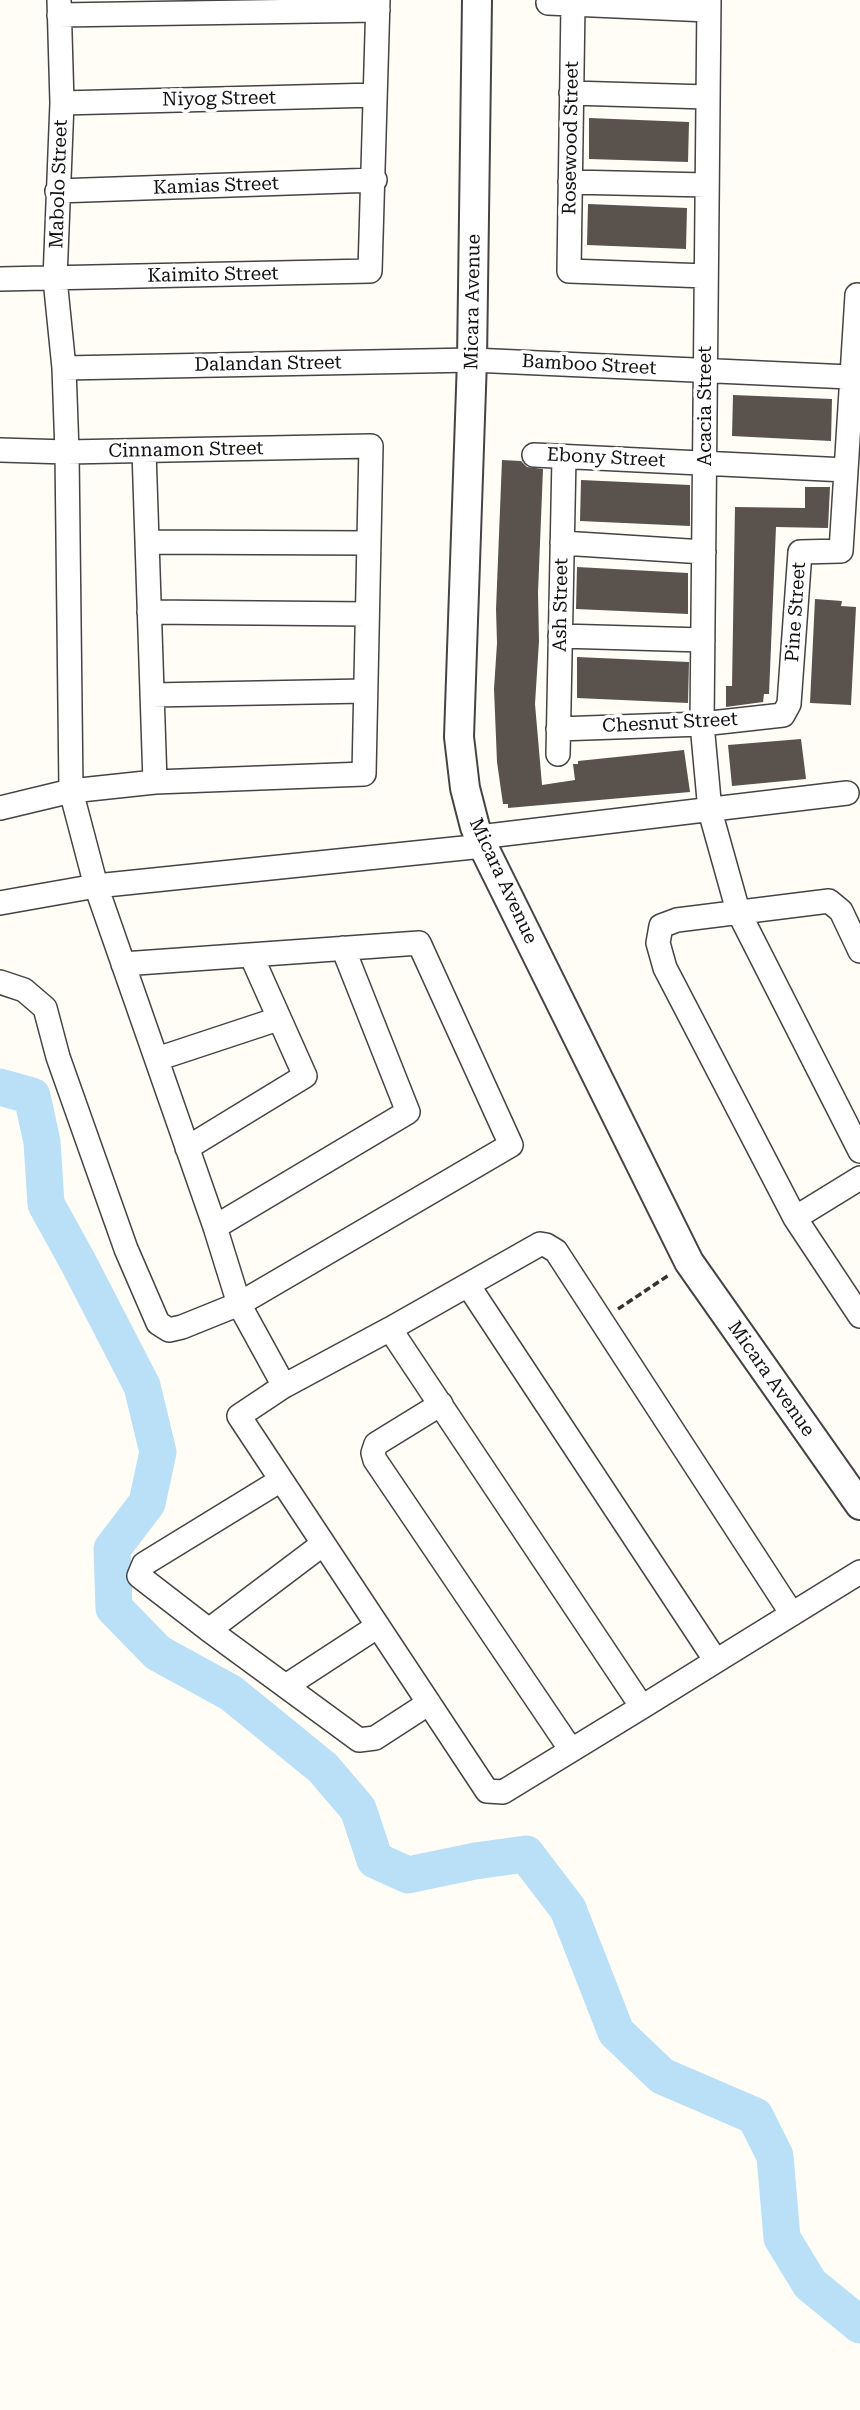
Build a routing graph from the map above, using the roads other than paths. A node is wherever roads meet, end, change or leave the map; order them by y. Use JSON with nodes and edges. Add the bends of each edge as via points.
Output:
{"nodes":[{"id":1,"x":477,"y":0,"type":"edge"},
{"id":2,"x":548,"y":3,"type":"dead end"},
{"id":3,"x":573,"y":4,"type":"junction"},
{"id":4,"x":378,"y":5,"type":"edge"},
{"id":5,"x":708,"y":5,"type":"edge"},
{"id":6,"x":59,"y":7,"type":"edge"},
{"id":7,"x":572,"y":93,"type":"junction"},
{"id":8,"x":375,"y":95,"type":"junction"},
{"id":9,"x":708,"y":97,"type":"junction"},
{"id":10,"x":62,"y":103,"type":"junction"},
{"id":11,"x":375,"y":180,"type":"junction"},
{"id":12,"x":570,"y":183,"type":"junction"},
{"id":13,"x":707,"y":185,"type":"junction"},
{"id":14,"x":57,"y":191,"type":"junction"},
{"id":15,"x":706,"y":276,"type":"junction"},
{"id":16,"x":0,"y":279,"type":"edge"},
{"id":17,"x":55,"y":279,"type":"junction"},
{"id":18,"x":857,"y":295,"type":"dead end"},
{"id":19,"x":472,"y":360,"type":"junction"},
{"id":20,"x":64,"y":368,"type":"junction"},
{"id":21,"x":706,"y":371,"type":"junction"},
{"id":22,"x":850,"y":377,"type":"junction"},
{"id":23,"x":0,"y":450,"type":"edge"},
{"id":24,"x":144,"y":451,"type":"junction"},
{"id":25,"x":67,"y":452,"type":"junction"},
{"id":26,"x":534,"y":455,"type":"dead end"},
{"id":27,"x":564,"y":457,"type":"junction"},
{"id":28,"x":705,"y":463,"type":"junction"},
{"id":29,"x":846,"y":470,"type":"junction"},
{"id":30,"x":147,"y":542,"type":"junction"},
{"id":31,"x":369,"y":543,"type":"junction"},
{"id":32,"x":562,"y":543,"type":"junction"},
{"id":33,"x":704,"y":552,"type":"junction"},
{"id":34,"x":149,"y":612,"type":"junction"},
{"id":35,"x":367,"y":614,"type":"junction"},
{"id":36,"x":560,"y":636,"type":"junction"},
{"id":37,"x":704,"y":640,"type":"junction"},
{"id":38,"x":365,"y":691,"type":"junction"},
{"id":39,"x":152,"y":695,"type":"junction"},
{"id":40,"x":783,"y":715,"type":"joint"},
{"id":41,"x":702,"y":724,"type":"junction"},
{"id":42,"x":558,"y":729,"type":"junction"},
{"id":43,"x":558,"y":754,"type":"dead end"},
{"id":44,"x":155,"y":782,"type":"junction"},
{"id":45,"x":71,"y":791,"type":"junction"},
{"id":46,"x":847,"y":793,"type":"dead end"},
{"id":47,"x":0,"y":808,"type":"edge"},
{"id":48,"x":710,"y":811,"type":"junction"},
{"id":49,"x":481,"y":842,"type":"junction"},
{"id":50,"x":96,"y":887,"type":"junction"},
{"id":51,"x":0,"y":903,"type":"edge"},
{"id":52,"x":738,"y":911,"type":"junction"},
{"id":53,"x":343,"y":948,"type":"junction"},
{"id":54,"x":860,"y":951,"type":"edge"},
{"id":55,"x":251,"y":955,"type":"junction"},
{"id":56,"x":123,"y":964,"type":"junction"},
{"id":57,"x":0,"y":982,"type":"edge"},
{"id":58,"x":278,"y":1019,"type":"junction"},
{"id":59,"x":156,"y":1059,"type":"junction"},
{"id":60,"x":187,"y":1148,"type":"junction"},
{"id":61,"x":860,"y":1151,"type":"edge"},
{"id":62,"x":860,"y":1178,"type":"edge"},
{"id":63,"x":795,"y":1219,"type":"junction"},
{"id":64,"x":215,"y":1227,"type":"junction"},
{"id":65,"x":468,"y":1285,"type":"junction"},
{"id":66,"x":239,"y":1304,"type":"junction"},
{"id":67,"x":860,"y":1316,"type":"edge"},
{"id":68,"x":390,"y":1329,"type":"junction"},
{"id":69,"x":284,"y":1386,"type":"junction"},
{"id":70,"x":441,"y":1404,"type":"junction"},
{"id":71,"x":281,"y":1480,"type":"junction"},
{"id":72,"x":860,"y":1505,"type":"edge"},
{"id":73,"x":323,"y":1544,"type":"junction"},
{"id":74,"x":860,"y":1572,"type":"edge"},
{"id":75,"x":792,"y":1614,"type":"junction"},
{"id":76,"x":378,"y":1626,"type":"junction"},
{"id":77,"x":209,"y":1630,"type":"junction"},
{"id":78,"x":716,"y":1661,"type":"junction"},
{"id":79,"x":286,"y":1686,"type":"junction"},
{"id":80,"x":429,"y":1703,"type":"junction"},
{"id":81,"x":642,"y":1707,"type":"junction"},
{"id":82,"x":571,"y":1750,"type":"junction"}],
"edges":[{"from":1,"to":19,"type":"street","name":"Micara Avenue"},
{"from":2,"to":3,"type":"street"},
{"from":3,"to":5,"type":"street"},
{"from":3,"to":7,"type":"street","name":"Rosewood Street"},
{"from":4,"to":6,"type":"street"},
{"from":4,"to":8,"type":"street"},
{"from":5,"to":9,"type":"street","name":"Acacia Street"},
{"from":6,"to":10,"type":"street","name":"Mabolo Street"},
{"from":7,"to":9,"type":"street"},
{"from":7,"to":12,"type":"street","name":"Rosewood Street"},
{"from":8,"to":10,"type":"street","name":"Niyog Street"},
{"from":8,"to":11,"type":"street"},
{"from":9,"to":13,"type":"street","name":"Acacia Street"},
{"from":10,"to":14,"type":"street","name":"Mabolo Street"},
{"from":11,"to":14,"type":"street","name":"Kamias Street"},
{"from":11,"to":17,"type":"street","name":"Kaimito Street","via":[[370,271]]},
{"from":12,"to":13,"type":"street"},
{"from":12,"to":15,"type":"street","name":"Rosewood Street","via":[[569,271]]},
{"from":13,"to":15,"type":"street","name":"Acacia Street"},
{"from":14,"to":17,"type":"street","name":"Mabolo Street"},
{"from":15,"to":21,"type":"street","name":"Acacia Street"},
{"from":16,"to":17,"type":"street","name":"Kaimito Street"},
{"from":17,"to":20,"type":"street","name":"Mabolo Street"},
{"from":18,"to":22,"type":"street","name":"Pine Street"},
{"from":19,"to":20,"type":"street","name":"Dalandan Street"},
{"from":19,"to":21,"type":"street","name":"Bamboo Street"},
{"from":19,"to":49,"type":"street","name":"Micara Avenue","via":[[459,737],[465,788]]},
{"from":20,"to":25,"type":"street","name":"Mabolo Street"},
{"from":21,"to":22,"type":"street","name":"Bamboo Street"},
{"from":21,"to":28,"type":"street","name":"Acacia Street"},
{"from":22,"to":29,"type":"street","name":"Pine Street"},
{"from":23,"to":25,"type":"street","name":"Cinnamon Street"},
{"from":24,"to":25,"type":"street","name":"Cinnamon Street"},
{"from":24,"to":30,"type":"street"},
{"from":24,"to":31,"type":"street","name":"Cinnamon Street","via":[[371,446]]},
{"from":25,"to":45,"type":"street","name":"Mabolo Street"},
{"from":26,"to":27,"type":"street","name":"Ebony Street"},
{"from":27,"to":28,"type":"street","name":"Ebony Street"},
{"from":27,"to":32,"type":"street","name":"Ash Street"},
{"from":28,"to":29,"type":"street","name":"Ebony Street"},
{"from":28,"to":33,"type":"street","name":"Acacia Street"},
{"from":29,"to":40,"type":"street","name":"Pine Street","via":[[841,551],[800,552],[789,704]]},
{"from":30,"to":31,"type":"street"},
{"from":30,"to":34,"type":"street"},
{"from":31,"to":35,"type":"street"},
{"from":32,"to":33,"type":"street"},
{"from":32,"to":36,"type":"street","name":"Ash Street"},
{"from":33,"to":37,"type":"street","name":"Acacia Street"},
{"from":34,"to":35,"type":"street"},
{"from":34,"to":39,"type":"street"},
{"from":35,"to":38,"type":"street"},
{"from":36,"to":37,"type":"street"},
{"from":36,"to":42,"type":"street","name":"Ash Street"},
{"from":37,"to":41,"type":"street","name":"Acacia Street"},
{"from":38,"to":39,"type":"street"},
{"from":38,"to":44,"type":"street","via":[[364,774]]},
{"from":39,"to":44,"type":"street"},
{"from":40,"to":41,"type":"street","name":"Chesnut Street"},
{"from":41,"to":42,"type":"street","name":"Chesnut Street"},
{"from":41,"to":48,"type":"street","name":"Acacia Street"},
{"from":42,"to":43,"type":"street","name":"Ash Street"},
{"from":44,"to":45,"type":"street"},
{"from":45,"to":47,"type":"street"},
{"from":45,"to":50,"type":"street","name":"Mabolo Street"},
{"from":46,"to":48,"type":"street"},
{"from":48,"to":49,"type":"street"},
{"from":48,"to":52,"type":"street","name":"Acacia Street"},
{"from":49,"to":50,"type":"street"},
{"from":49,"to":72,"type":"street","name":"Micara Avenue","via":[[689,1262]]},
{"from":50,"to":51,"type":"street"},
{"from":50,"to":56,"type":"street","name":"Mabolo Street"},
{"from":52,"to":54,"type":"street","via":[[829,901],[841,911]]},
{"from":52,"to":61,"type":"street","name":"Acacia Street"},
{"from":52,"to":63,"type":"street","via":[[661,926],[658,943],[665,968]]},
{"from":53,"to":55,"type":"street"},
{"from":53,"to":64,"type":"street","via":[[408,1112]]},
{"from":53,"to":66,"type":"street","via":[[419,943],[510,1144]]},
{"from":55,"to":56,"type":"street"},
{"from":55,"to":58,"type":"street"},
{"from":56,"to":59,"type":"street","name":"Mabolo Street"},
{"from":57,"to":66,"type":"street","via":[[24,990],[45,1007],[58,1057],[126,1249],[158,1323],[169,1330],[183,1327]]},
{"from":58,"to":59,"type":"street"},
{"from":58,"to":60,"type":"street","via":[[305,1076]]},
{"from":59,"to":60,"type":"street","name":"Mabolo Street"},
{"from":60,"to":64,"type":"street","name":"Mabolo Street"},
{"from":62,"to":63,"type":"street"},
{"from":63,"to":67,"type":"street"},
{"from":64,"to":66,"type":"street","name":"Mabolo Street"},
{"from":65,"to":68,"type":"street"},
{"from":65,"to":75,"type":"street","via":[[540,1244],[556,1251]]},
{"from":65,"to":78,"type":"street"},
{"from":66,"to":69,"type":"street","name":"Mabolo Street"},
{"from":68,"to":69,"type":"street"},
{"from":68,"to":70,"type":"street"},
{"from":69,"to":71,"type":"street","via":[[239,1416]]},
{"from":70,"to":81,"type":"street"},
{"from":70,"to":82,"type":"street","via":[[376,1444],[375,1460]]},
{"from":71,"to":73,"type":"street"},
{"from":71,"to":77,"type":"street","via":[[144,1564],[139,1576]]},
{"from":73,"to":76,"type":"street"},
{"from":73,"to":77,"type":"street"},
{"from":74,"to":75,"type":"street"},
{"from":75,"to":78,"type":"street"},
{"from":76,"to":79,"type":"street"},
{"from":76,"to":80,"type":"street"},
{"from":77,"to":79,"type":"street"},
{"from":78,"to":81,"type":"street"},
{"from":79,"to":80,"type":"street","via":[[359,1740],[375,1738]]},
{"from":80,"to":82,"type":"street","via":[[487,1791],[503,1792]]},
{"from":81,"to":82,"type":"street"}]}
